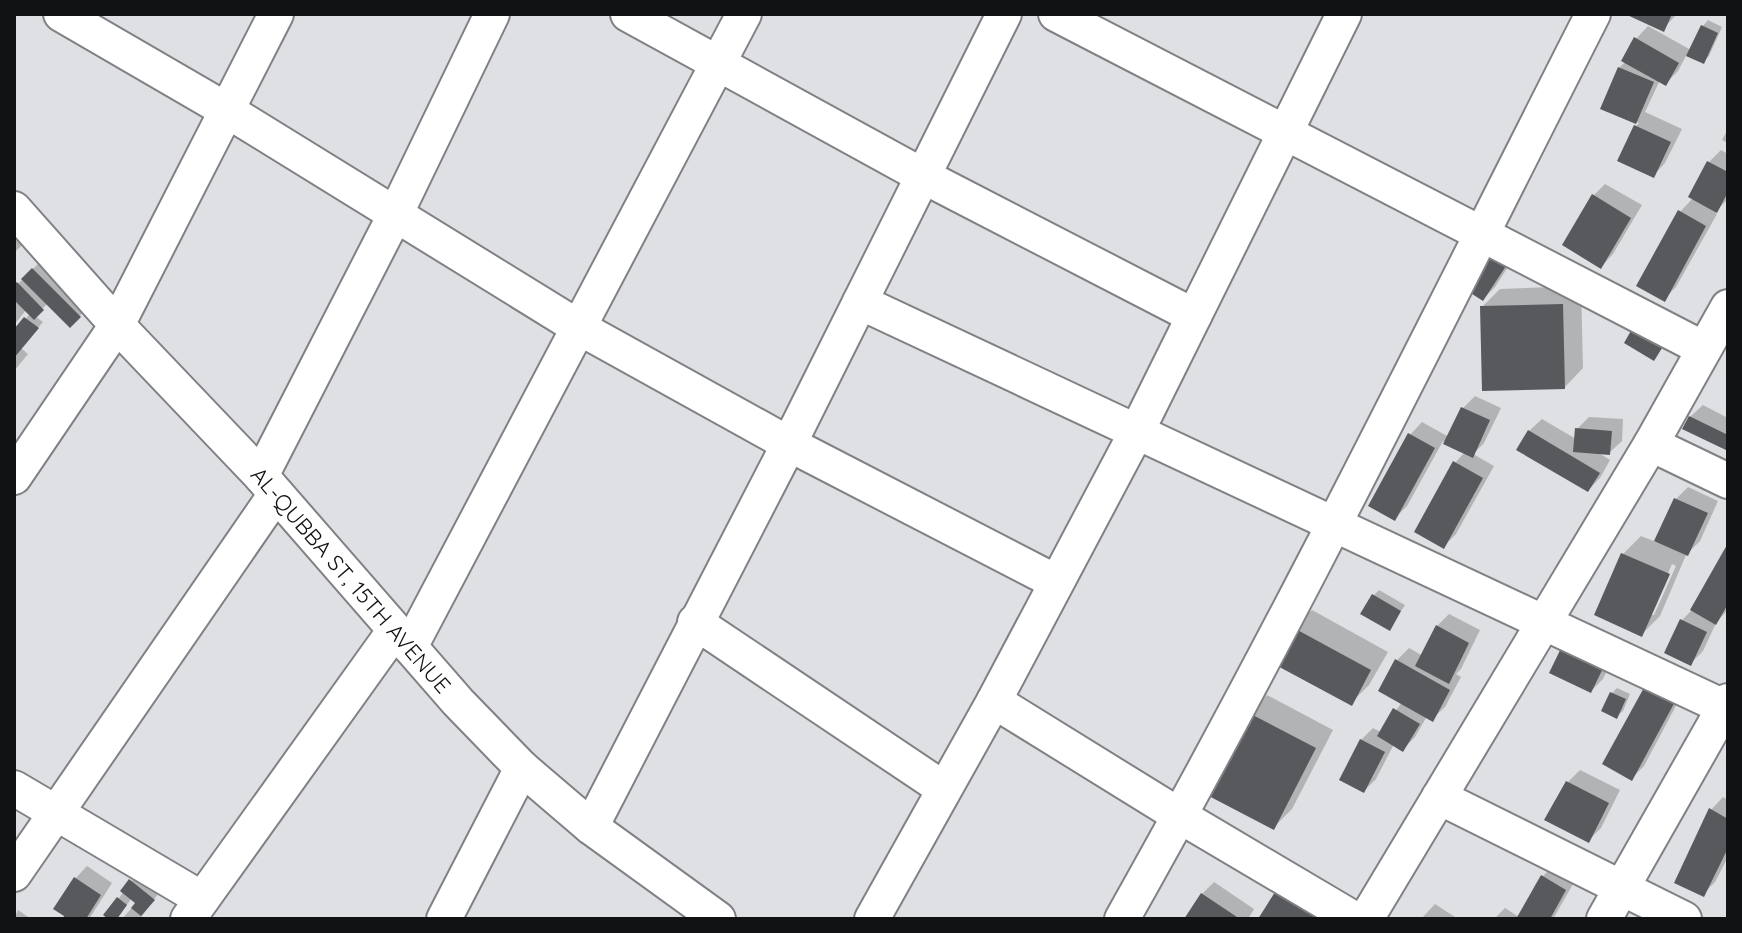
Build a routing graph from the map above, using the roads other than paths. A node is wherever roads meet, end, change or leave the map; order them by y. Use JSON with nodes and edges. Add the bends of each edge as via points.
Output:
{"nodes":[{"id":1,"x":61,"y":14,"type":"edge"},
{"id":2,"x":276,"y":14,"type":"edge"},
{"id":3,"x":492,"y":14,"type":"edge"},
{"id":4,"x":628,"y":14,"type":"edge"},
{"id":5,"x":744,"y":14,"type":"edge"},
{"id":6,"x":1004,"y":14,"type":"edge"},
{"id":7,"x":1056,"y":14,"type":"edge"},
{"id":8,"x":1344,"y":14,"type":"edge"},
{"id":9,"x":1593,"y":14,"type":"edge"},
{"id":10,"x":718,"y":65,"type":"junction"},
{"id":11,"x":228,"y":111,"type":"junction"},
{"id":12,"x":1287,"y":134,"type":"junction"},
{"id":13,"x":923,"y":176,"type":"junction"},
{"id":14,"x":14,"y":209,"type":"edge"},
{"id":15,"x":395,"y":215,"type":"junction"},
{"id":16,"x":1481,"y":235,"type":"junction"},
{"id":17,"x":860,"y":302,"type":"junction"},
{"id":18,"x":1728,"y":307,"type":"edge"},
{"id":19,"x":1194,"y":316,"type":"junction"},
{"id":20,"x":117,"y":325,"type":"junction"},
{"id":21,"x":578,"y":327,"type":"junction"},
{"id":22,"x":1704,"y":349,"type":"junction"},
{"id":23,"x":1136,"y":433,"type":"junction"},
{"id":24,"x":789,"y":444,"type":"junction"},
{"id":25,"x":1651,"y":444,"type":"junction"},
{"id":26,"x":14,"y":477,"type":"edge"},
{"id":27,"x":1728,"y":481,"type":"edge"},
{"id":28,"x":268,"y":485,"type":"junction"},
{"id":29,"x":1333,"y":522,"type":"junction"},
{"id":30,"x":1056,"y":582,"type":"junction"},
{"id":31,"x":695,"y":622,"type":"junction"},
{"id":32,"x":1544,"y":624,"type":"junction"},
{"id":33,"x":402,"y":638,"type":"junction"},
{"id":34,"x":994,"y":701,"type":"junction"},
{"id":35,"x":1727,"y":706,"type":"edge"},
{"id":36,"x":522,"y":768,"type":"junction"},
{"id":37,"x":14,"y":788,"type":"edge"},
{"id":38,"x":944,"y":789,"type":"junction"},
{"id":39,"x":1439,"y":797,"type":"junction"},
{"id":40,"x":56,"y":814,"type":"junction"},
{"id":41,"x":1180,"y":816,"type":"junction"},
{"id":42,"x":591,"y":827,"type":"junction"},
{"id":43,"x":14,"y":874,"type":"edge"},
{"id":44,"x":1621,"y":889,"type":"junction"},
{"id":45,"x":195,"y":909,"type":"edge"},
{"id":46,"x":711,"y":917,"type":"edge"},
{"id":47,"x":444,"y":919,"type":"edge"},
{"id":48,"x":872,"y":919,"type":"edge"},
{"id":49,"x":1122,"y":919,"type":"edge"},
{"id":50,"x":1354,"y":919,"type":"edge"},
{"id":51,"x":1366,"y":919,"type":"edge"},
{"id":52,"x":1604,"y":919,"type":"edge"},
{"id":53,"x":1684,"y":919,"type":"edge"}],
"edges":[{"from":1,"to":11,"type":"street"},
{"from":2,"to":11,"type":"street"},
{"from":3,"to":15,"type":"street"},
{"from":4,"to":10,"type":"street"},
{"from":5,"to":10,"type":"street"},
{"from":6,"to":13,"type":"street"},
{"from":7,"to":12,"type":"street"},
{"from":8,"to":12,"type":"street"},
{"from":9,"to":16,"type":"street"},
{"from":10,"to":13,"type":"street"},
{"from":10,"to":21,"type":"street"},
{"from":11,"to":15,"type":"street"},
{"from":11,"to":20,"type":"street"},
{"from":12,"to":16,"type":"street"},
{"from":12,"to":19,"type":"street"},
{"from":13,"to":17,"type":"street"},
{"from":13,"to":19,"type":"street"},
{"from":14,"to":20,"type":"street","name":"AL-QUBBA ST, 15TH AVENUE"},
{"from":15,"to":21,"type":"street"},
{"from":15,"to":28,"type":"street"},
{"from":16,"to":22,"type":"street"},
{"from":16,"to":29,"type":"street"},
{"from":17,"to":23,"type":"street"},
{"from":17,"to":24,"type":"street"},
{"from":18,"to":22,"type":"street"},
{"from":19,"to":23,"type":"street"},
{"from":20,"to":26,"type":"street"},
{"from":20,"to":28,"type":"street","name":"AL-QUBBA ST, 15TH AVENUE"},
{"from":21,"to":24,"type":"street"},
{"from":21,"to":33,"type":"street"},
{"from":22,"to":25,"type":"street"},
{"from":23,"to":29,"type":"street"},
{"from":23,"to":30,"type":"street"},
{"from":24,"to":30,"type":"street"},
{"from":24,"to":31,"type":"street"},
{"from":25,"to":27,"type":"street"},
{"from":25,"to":32,"type":"street"},
{"from":28,"to":33,"type":"street","name":"AL-QUBBA ST, 15TH AVENUE"},
{"from":28,"to":40,"type":"street"},
{"from":29,"to":32,"type":"street"},
{"from":29,"to":41,"type":"street"},
{"from":30,"to":34,"type":"street"},
{"from":31,"to":38,"type":"street"},
{"from":31,"to":42,"type":"street"},
{"from":32,"to":35,"type":"street"},
{"from":32,"to":39,"type":"street"},
{"from":33,"to":36,"type":"street","name":"AL-QUBBA ST, 15TH AVENUE"},
{"from":33,"to":45,"type":"street"},
{"from":34,"to":38,"type":"street"},
{"from":34,"to":41,"type":"street"},
{"from":35,"to":44,"type":"street"},
{"from":36,"to":42,"type":"street","name":"AL-QUBBA ST, 15TH AVENUE"},
{"from":36,"to":47,"type":"street"},
{"from":37,"to":40,"type":"street"},
{"from":38,"to":48,"type":"street"},
{"from":39,"to":44,"type":"street"},
{"from":39,"to":51,"type":"street"},
{"from":40,"to":43,"type":"street"},
{"from":40,"to":45,"type":"street"},
{"from":41,"to":49,"type":"street"},
{"from":41,"to":50,"type":"street"},
{"from":42,"to":46,"type":"street","name":"AL-QUBBA ST, 15TH AVENUE"},
{"from":44,"to":52,"type":"street"},
{"from":44,"to":53,"type":"street"}]}
